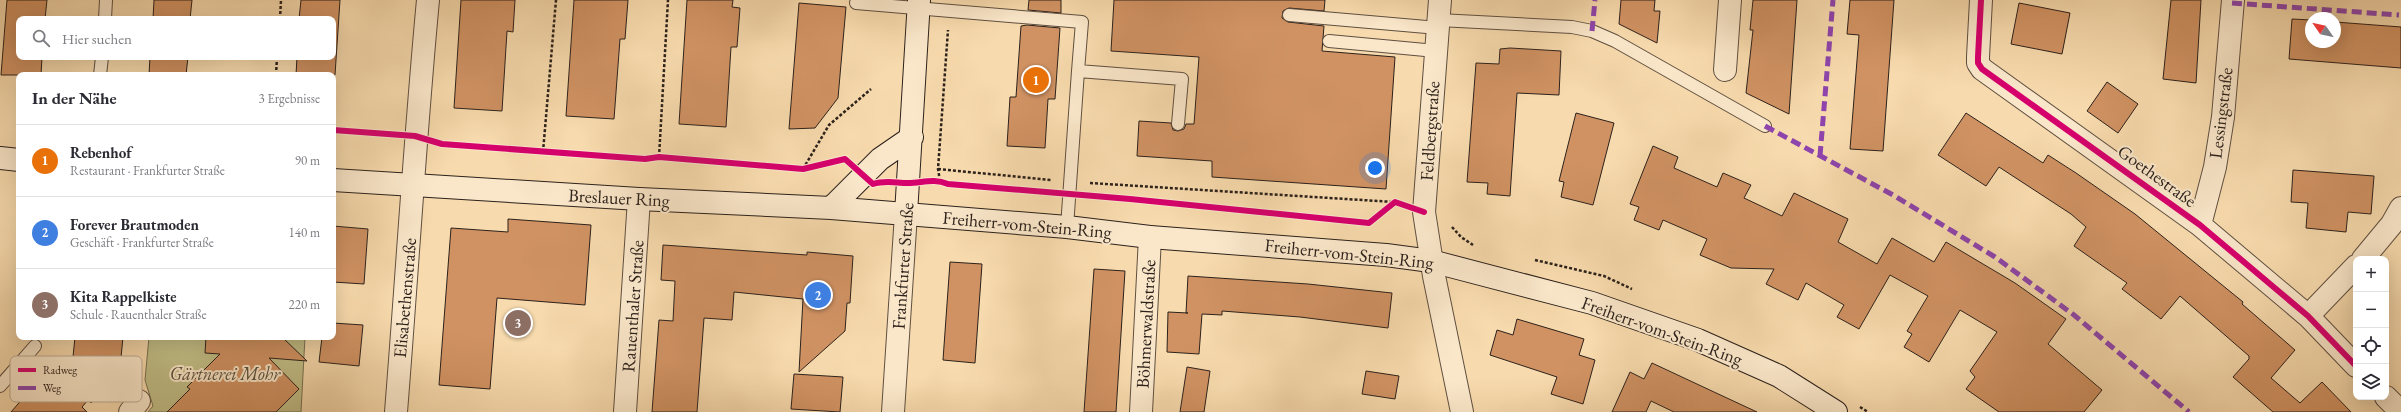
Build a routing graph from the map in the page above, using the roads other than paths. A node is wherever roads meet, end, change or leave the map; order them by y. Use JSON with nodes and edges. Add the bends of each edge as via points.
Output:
{"nodes":[{"id":1,"x":106,"y":0,"type":"edge"},
{"id":2,"x":428,"y":0,"type":"edge"},
{"id":3,"x":1730,"y":0,"type":"edge"},
{"id":4,"x":1982,"y":0,"type":"edge"},
{"id":5,"x":2233,"y":0,"type":"edge"},
{"id":6,"x":856,"y":3,"type":"dead end"},
{"id":7,"x":918,"y":4,"type":"edge"},
{"id":8,"x":1288,"y":15,"type":"dead end"},
{"id":9,"x":105,"y":16,"type":"edge"},
{"id":10,"x":1439,"y":16,"type":"edge"},
{"id":11,"x":1329,"y":41,"type":"dead end"},
{"id":12,"x":1436,"y":51,"type":"junction"},
{"id":13,"x":102,"y":60,"type":"edge"},
{"id":14,"x":1725,"y":70,"type":"dead end"},
{"id":15,"x":1078,"y":71,"type":"junction"},
{"id":16,"x":100,"y":72,"type":"edge"},
{"id":17,"x":1178,"y":124,"type":"dead end"},
{"id":18,"x":1765,"y":126,"type":"dead end"},
{"id":19,"x":912,"y":137,"type":"junction"},
{"id":20,"x":0,"y":158,"type":"edge"},
{"id":21,"x":16,"y":160,"type":"edge"},
{"id":22,"x":336,"y":180,"type":"edge"},
{"id":23,"x":414,"y":184,"type":"junction"},
{"id":24,"x":640,"y":199,"type":"junction"},
{"id":25,"x":831,"y":208,"type":"junction"},
{"id":26,"x":2401,"y":208,"type":"edge"},
{"id":27,"x":906,"y":214,"type":"junction"},
{"id":28,"x":2200,"y":225,"type":"junction"},
{"id":29,"x":1067,"y":227,"type":"junction"},
{"id":30,"x":1150,"y":237,"type":"junction"},
{"id":31,"x":2365,"y":256,"type":"edge"},
{"id":32,"x":1431,"y":261,"type":"junction"},
{"id":33,"x":2353,"y":269,"type":"edge"},
{"id":34,"x":2308,"y":316,"type":"junction"},
{"id":35,"x":35,"y":346,"type":"dead end"},
{"id":36,"x":26,"y":356,"type":"edge"},
{"id":37,"x":2354,"y":364,"type":"edge"},
{"id":38,"x":10,"y":375,"type":"edge"},
{"id":39,"x":0,"y":386,"type":"edge"},
{"id":40,"x":2389,"y":400,"type":"edge"},
{"id":41,"x":396,"y":412,"type":"edge"},
{"id":42,"x":625,"y":412,"type":"edge"},
{"id":43,"x":893,"y":412,"type":"edge"},
{"id":44,"x":1141,"y":412,"type":"edge"},
{"id":45,"x":1462,"y":412,"type":"edge"},
{"id":46,"x":1836,"y":412,"type":"edge"},
{"id":47,"x":2401,"y":412,"type":"edge"}],
"edges":[{"from":1,"to":9,"type":"lane"},
{"from":2,"to":23,"type":"street","name":"Elisabethenstraße","via":[[415,136]]},
{"from":3,"to":14,"type":"street"},
{"from":4,"to":28,"type":"street","name":"Goethestraße","via":[[1978,63],[1982,69]]},
{"from":5,"to":28,"type":"street","name":"Lessingstraße","via":[[2223,117],[2215,167]]},
{"from":6,"to":7,"type":"lane"},
{"from":7,"to":15,"type":"lane","via":[[949,11],[1082,22]]},
{"from":7,"to":19,"type":"street","name":"Frankfurter Straße"},
{"from":8,"to":10,"type":"lane"},
{"from":10,"to":12,"type":"street","name":"Feldbergstraße"},
{"from":10,"to":18,"type":"lane","via":[[1572,27],[1592,31]]},
{"from":11,"to":12,"type":"lane"},
{"from":12,"to":32,"type":"street","name":"Feldbergstraße","via":[[1424,212]]},
{"from":13,"to":16,"type":"lane"},
{"from":15,"to":17,"type":"lane","via":[[1182,79]]},
{"from":15,"to":29,"type":"lane"},
{"from":19,"to":25,"type":"street","via":[[880,159]]},
{"from":19,"to":27,"type":"street","name":"Frankfurter Straße"},
{"from":20,"to":21,"type":"street"},
{"from":22,"to":23,"type":"street","name":"Breslauer Ring"},
{"from":23,"to":24,"type":"street","name":"Breslauer Ring"},
{"from":23,"to":41,"type":"street","name":"Elisabethenstraße"},
{"from":24,"to":25,"type":"street","name":"Breslauer Ring"},
{"from":24,"to":42,"type":"street","name":"Rauenthaler Straße"},
{"from":25,"to":27,"type":"street","name":"Breslauer Ring"},
{"from":26,"to":31,"type":"street","via":[[2392,224]]},
{"from":27,"to":29,"type":"street","name":"Freiherr-vom-Stein-Ring"},
{"from":27,"to":43,"type":"street","name":"Frankfurter Straße"},
{"from":28,"to":34,"type":"street","name":"Goethestraße"},
{"from":29,"to":30,"type":"street","name":"Freiherr-vom-Stein-Ring"},
{"from":30,"to":32,"type":"street","name":"Freiherr-vom-Stein-Ring","via":[[1313,248]]},
{"from":30,"to":44,"type":"street","name":"Böhmerwaldstraße"},
{"from":32,"to":45,"type":"street","name":"Feldbergstraße"},
{"from":32,"to":46,"type":"street","name":"Freiherr-vom-Stein-Ring","via":[[1592,302],[1698,340],[1779,376]]},
{"from":33,"to":34,"type":"street"},
{"from":34,"to":37,"type":"street","name":"Goethestraße"},
{"from":35,"to":36,"type":"lane"},
{"from":38,"to":39,"type":"lane"},
{"from":40,"to":47,"type":"street"}]}
